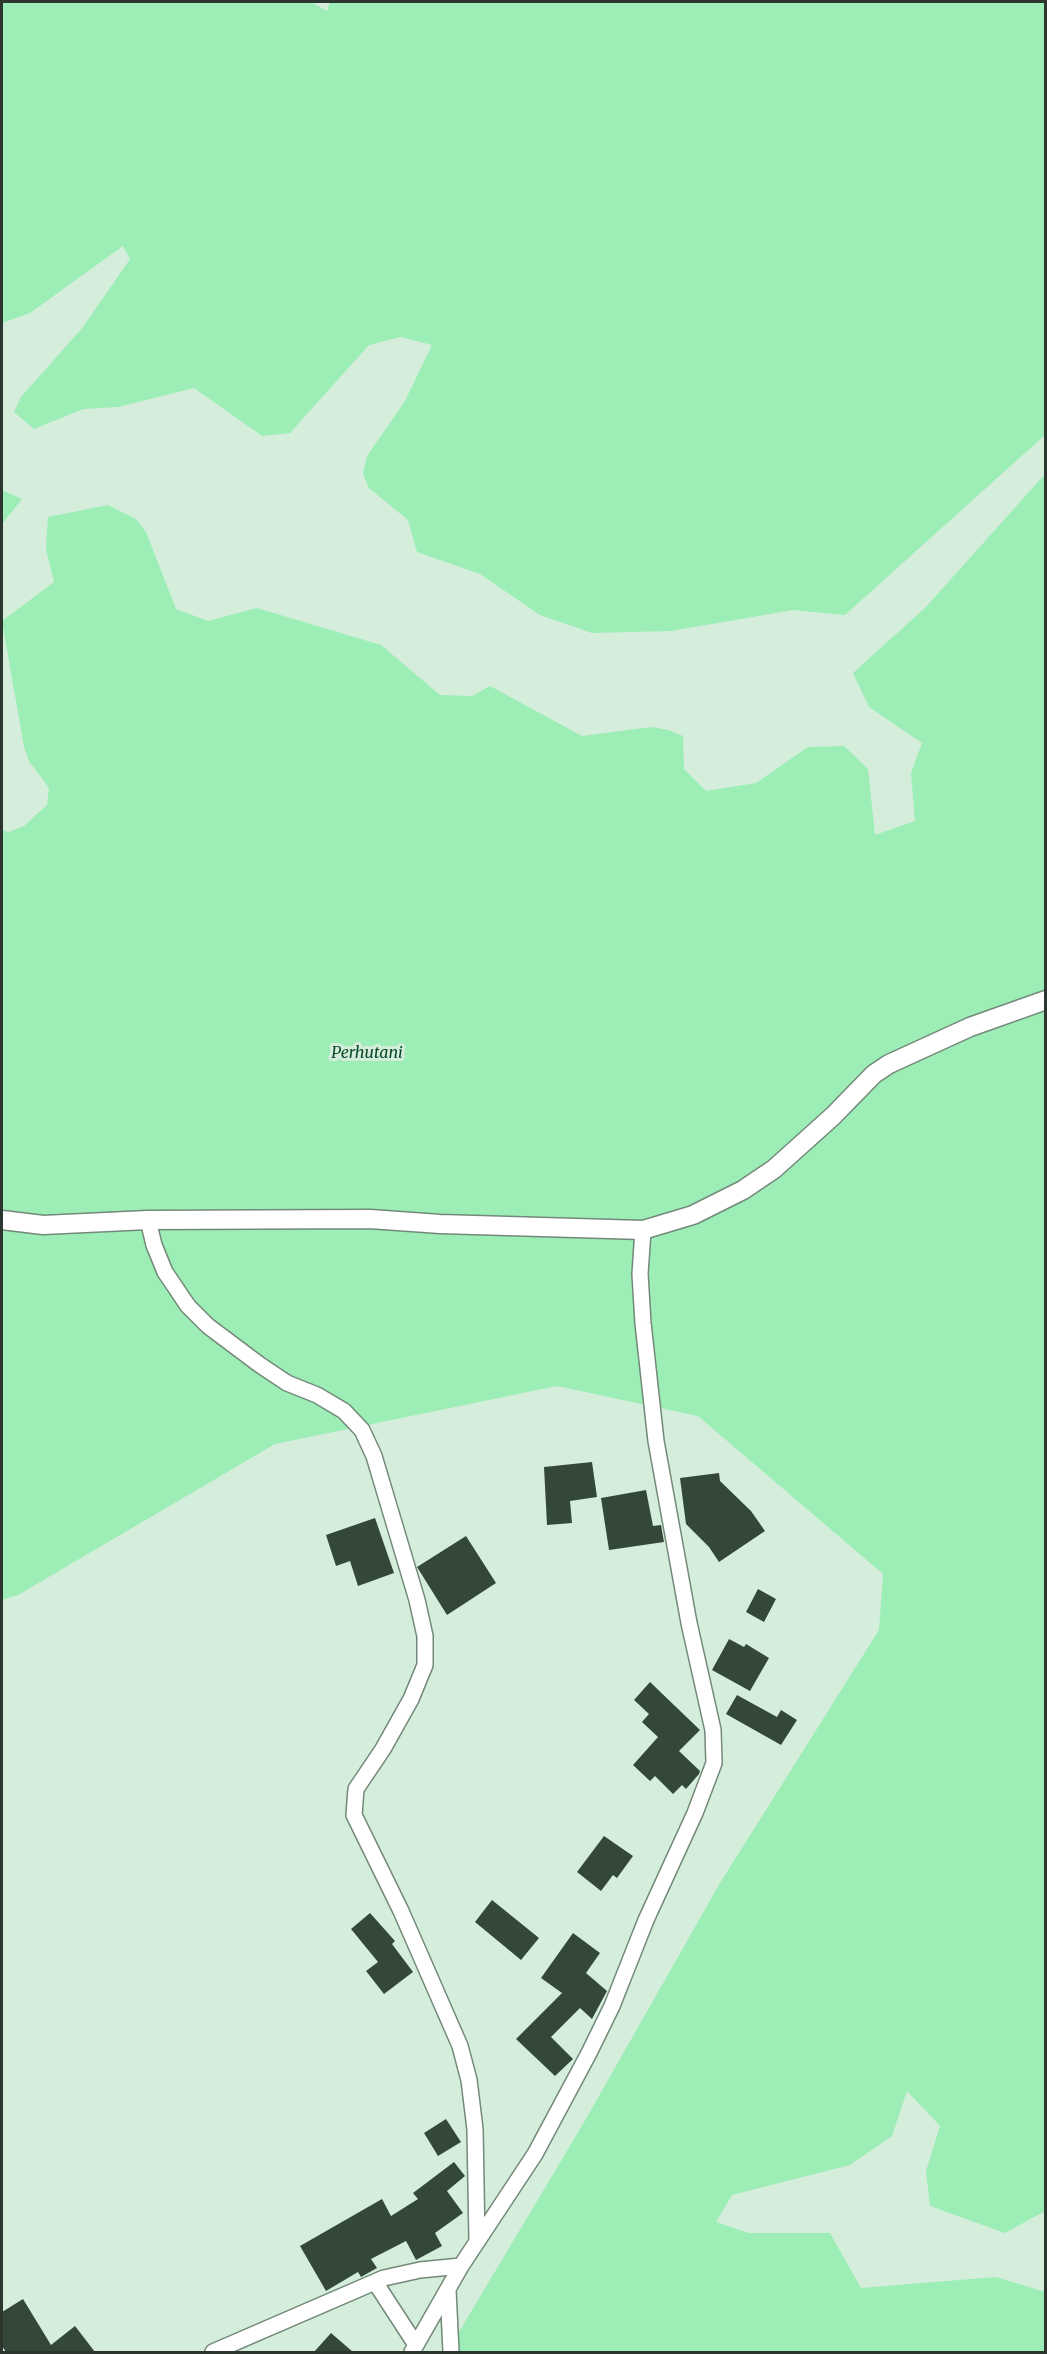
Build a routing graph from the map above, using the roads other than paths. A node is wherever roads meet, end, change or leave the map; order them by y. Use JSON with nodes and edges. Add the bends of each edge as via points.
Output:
{"nodes":[{"id":1,"x":1046,"y":1000,"type":"edge"},
{"id":2,"x":2,"y":1220,"type":"edge"},
{"id":3,"x":148,"y":1220,"type":"junction"},
{"id":4,"x":643,"y":1230,"type":"junction"},
{"id":5,"x":477,"y":2241,"type":"junction"},
{"id":6,"x":461,"y":2266,"type":"junction"},
{"id":7,"x":375,"y":2282,"type":"junction"},
{"id":8,"x":448,"y":2290,"type":"junction"},
{"id":9,"x":414,"y":2349,"type":"edge"},
{"id":10,"x":213,"y":2352,"type":"edge"},
{"id":11,"x":451,"y":2352,"type":"edge"}],
"edges":[{"from":1,"to":4,"type":"street","via":[[970,1027],[889,1064],[868,1078],[774,1169],[743,1190],[693,1215]]},
{"from":2,"to":3,"type":"street","via":[[43,1225]]},
{"from":3,"to":4,"type":"street","via":[[370,1219]]},
{"from":3,"to":5,"type":"street","via":[[165,1272],[188,1306],[260,1365],[354,1419],[374,1456],[417,1600],[425,1636],[425,1658],[411,1699],[356,1789],[354,1815],[460,2046],[476,2129]]},
{"from":4,"to":5,"type":"street","via":[[643,1323],[656,1441],[713,1730],[714,1762],[589,2053],[535,2154]]},
{"from":5,"to":6,"type":"street"},
{"from":6,"to":7,"type":"street","via":[[420,2270]]},
{"from":6,"to":8,"type":"street"},
{"from":7,"to":9,"type":"street"},
{"from":7,"to":10,"type":"street"},
{"from":8,"to":9,"type":"street"},
{"from":8,"to":11,"type":"street"}]}
